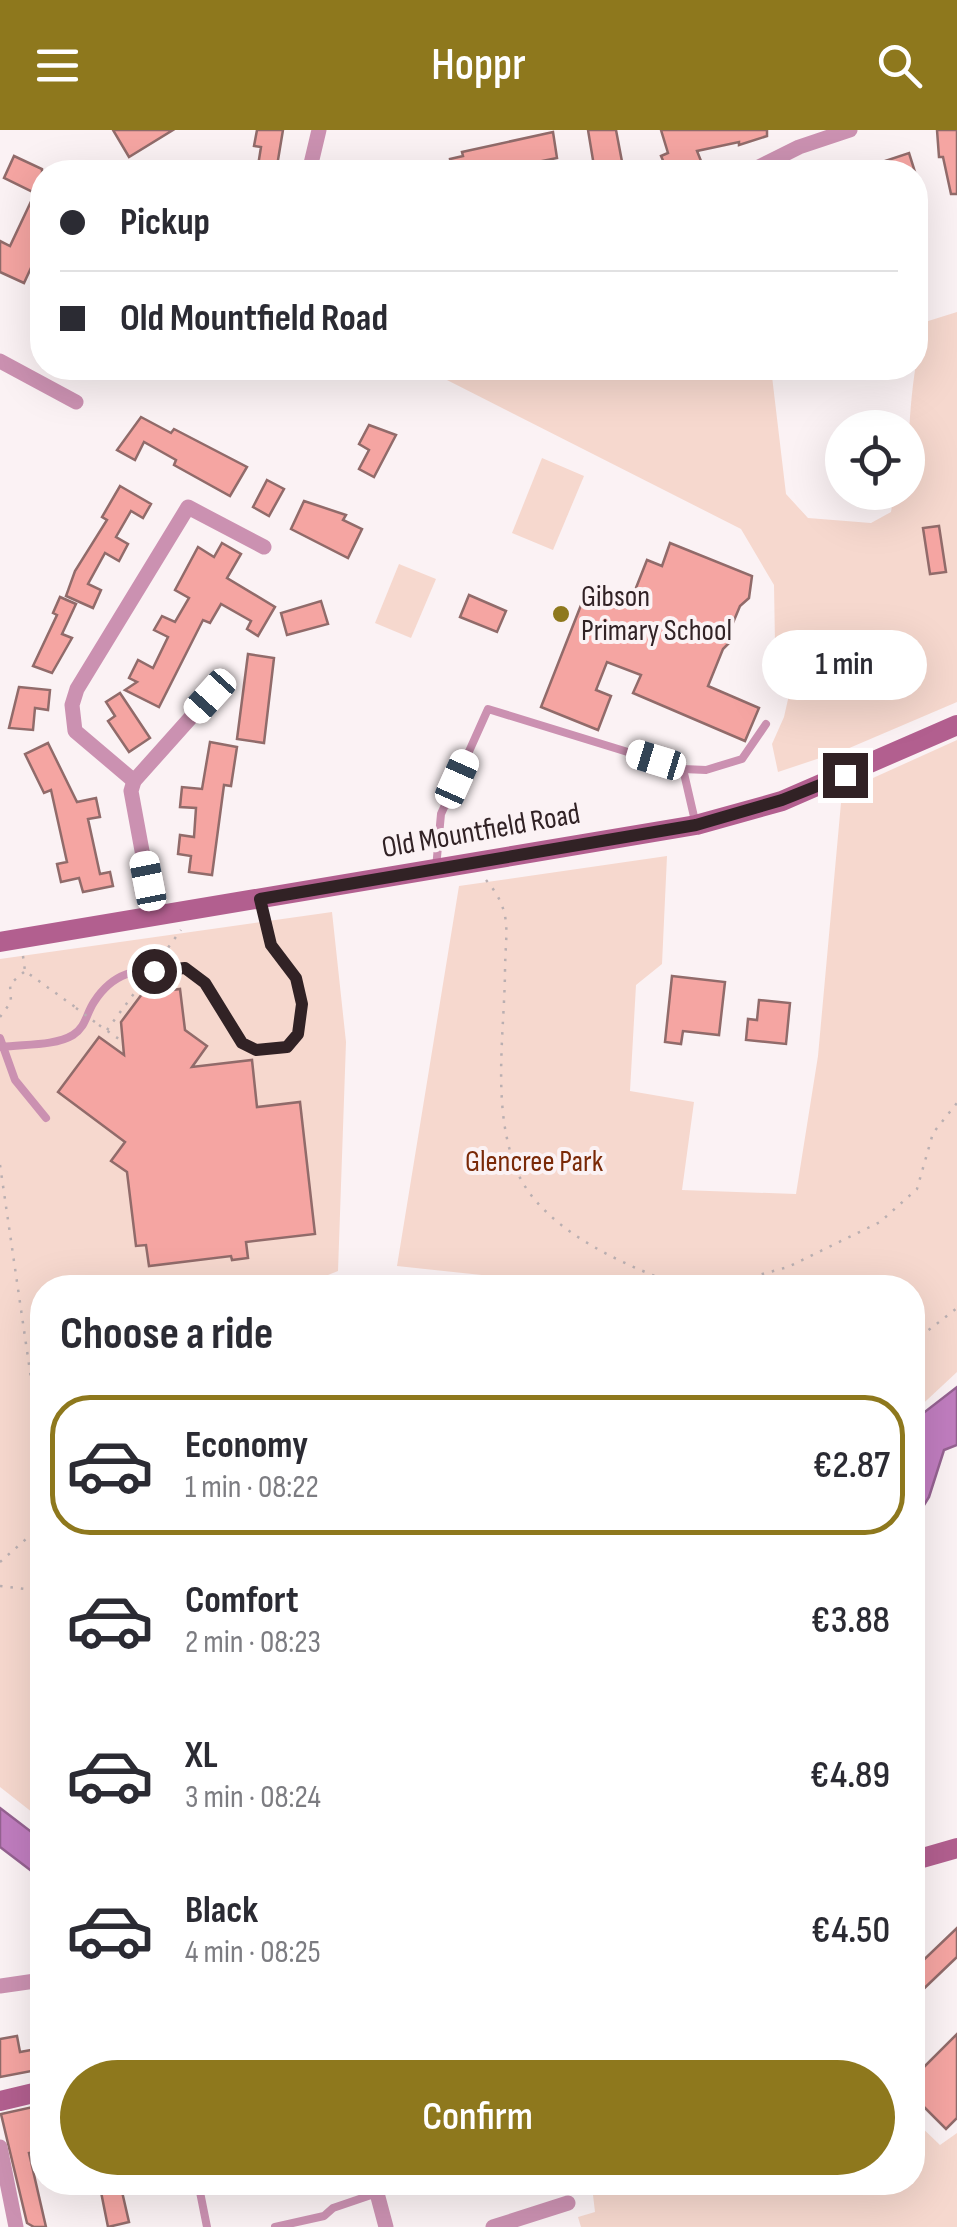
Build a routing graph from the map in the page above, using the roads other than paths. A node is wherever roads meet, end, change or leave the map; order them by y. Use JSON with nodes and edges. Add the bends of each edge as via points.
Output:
{"nodes":[{"id":1,"x":320,"y":130,"type":"edge"},
{"id":2,"x":850,"y":130,"type":"edge"},
{"id":3,"x":312,"y":160,"type":"edge"},
{"id":4,"x":772,"y":160,"type":"edge"},
{"id":5,"x":0,"y":361,"type":"edge"},
{"id":6,"x":30,"y":377,"type":"edge"},
{"id":7,"x":35,"y":380,"type":"edge"},
{"id":8,"x":76,"y":402,"type":"dead end"},
{"id":9,"x":264,"y":547,"type":"dead end"},
{"id":10,"x":210,"y":696,"type":"dead end"},
{"id":11,"x":766,"y":724,"type":"dead end"},
{"id":12,"x":957,"y":725,"type":"edge"},
{"id":13,"x":682,"y":769,"type":"junction"},
{"id":14,"x":134,"y":781,"type":"junction"},
{"id":15,"x":696,"y":825,"type":"junction"},
{"id":16,"x":436,"y":870,"type":"junction"},
{"id":17,"x":260,"y":899,"type":"junction"},
{"id":18,"x":154,"y":916,"type":"junction"},
{"id":19,"x":0,"y":942,"type":"edge"},
{"id":20,"x":1,"y":1042,"type":"edge"},
{"id":21,"x":46,"y":1118,"type":"dead end"},
{"id":22,"x":957,"y":1848,"type":"edge"},
{"id":23,"x":925,"y":1857,"type":"edge"},
{"id":24,"x":30,"y":1982,"type":"edge"},
{"id":25,"x":0,"y":1986,"type":"edge"},
{"id":26,"x":30,"y":2094,"type":"edge"},
{"id":27,"x":0,"y":2101,"type":"edge"},
{"id":28,"x":0,"y":2147,"type":"edge"},
{"id":29,"x":201,"y":2195,"type":"edge"},
{"id":30,"x":360,"y":2195,"type":"edge"},
{"id":31,"x":377,"y":2195,"type":"edge"},
{"id":32,"x":568,"y":2203,"type":"dead end"},
{"id":33,"x":0,"y":2224,"type":"edge"},
{"id":34,"x":14,"y":2227,"type":"edge"},
{"id":35,"x":208,"y":2227,"type":"edge"},
{"id":36,"x":275,"y":2227,"type":"edge"},
{"id":37,"x":386,"y":2227,"type":"edge"},
{"id":38,"x":494,"y":2227,"type":"edge"}],
"edges":[{"from":1,"to":3,"type":"street"},
{"from":2,"to":4,"type":"street"},
{"from":5,"to":6,"type":"street"},
{"from":7,"to":8,"type":"street"},
{"from":9,"to":14,"type":"street","via":[[188,507],[77,689],[75,731]]},
{"from":10,"to":14,"type":"street"},
{"from":11,"to":13,"type":"lane","via":[[742,759]]},
{"from":12,"to":15,"type":"street","name":"Old Mountfield Road","via":[[782,800]]},
{"from":13,"to":15,"type":"lane"},
{"from":13,"to":16,"type":"lane","via":[[488,709],[442,814]]},
{"from":14,"to":18,"type":"street"},
{"from":15,"to":16,"type":"street","name":"Old Mountfield Road"},
{"from":16,"to":17,"type":"street","name":"Old Mountfield Road"},
{"from":17,"to":18,"type":"street","name":"Old Mountfield Road"},
{"from":17,"to":20,"type":"lane","via":[[271,945],[296,978],[302,1004],[298,1034],[287,1047],[256,1050],[242,1043],[205,983],[185,968],[112,979],[71,1037]]},
{"from":18,"to":19,"type":"street","name":"Old Mountfield Road"},
{"from":20,"to":21,"type":"lane","via":[[15,1080]]},
{"from":22,"to":23,"type":"street"},
{"from":24,"to":25,"type":"street"},
{"from":26,"to":27,"type":"street"},
{"from":28,"to":34,"type":"street"},
{"from":29,"to":35,"type":"lane"},
{"from":30,"to":36,"type":"lane","via":[[324,2216]]},
{"from":31,"to":37,"type":"street"},
{"from":32,"to":38,"type":"street"},
{"from":33,"to":34,"type":"lane"}]}
